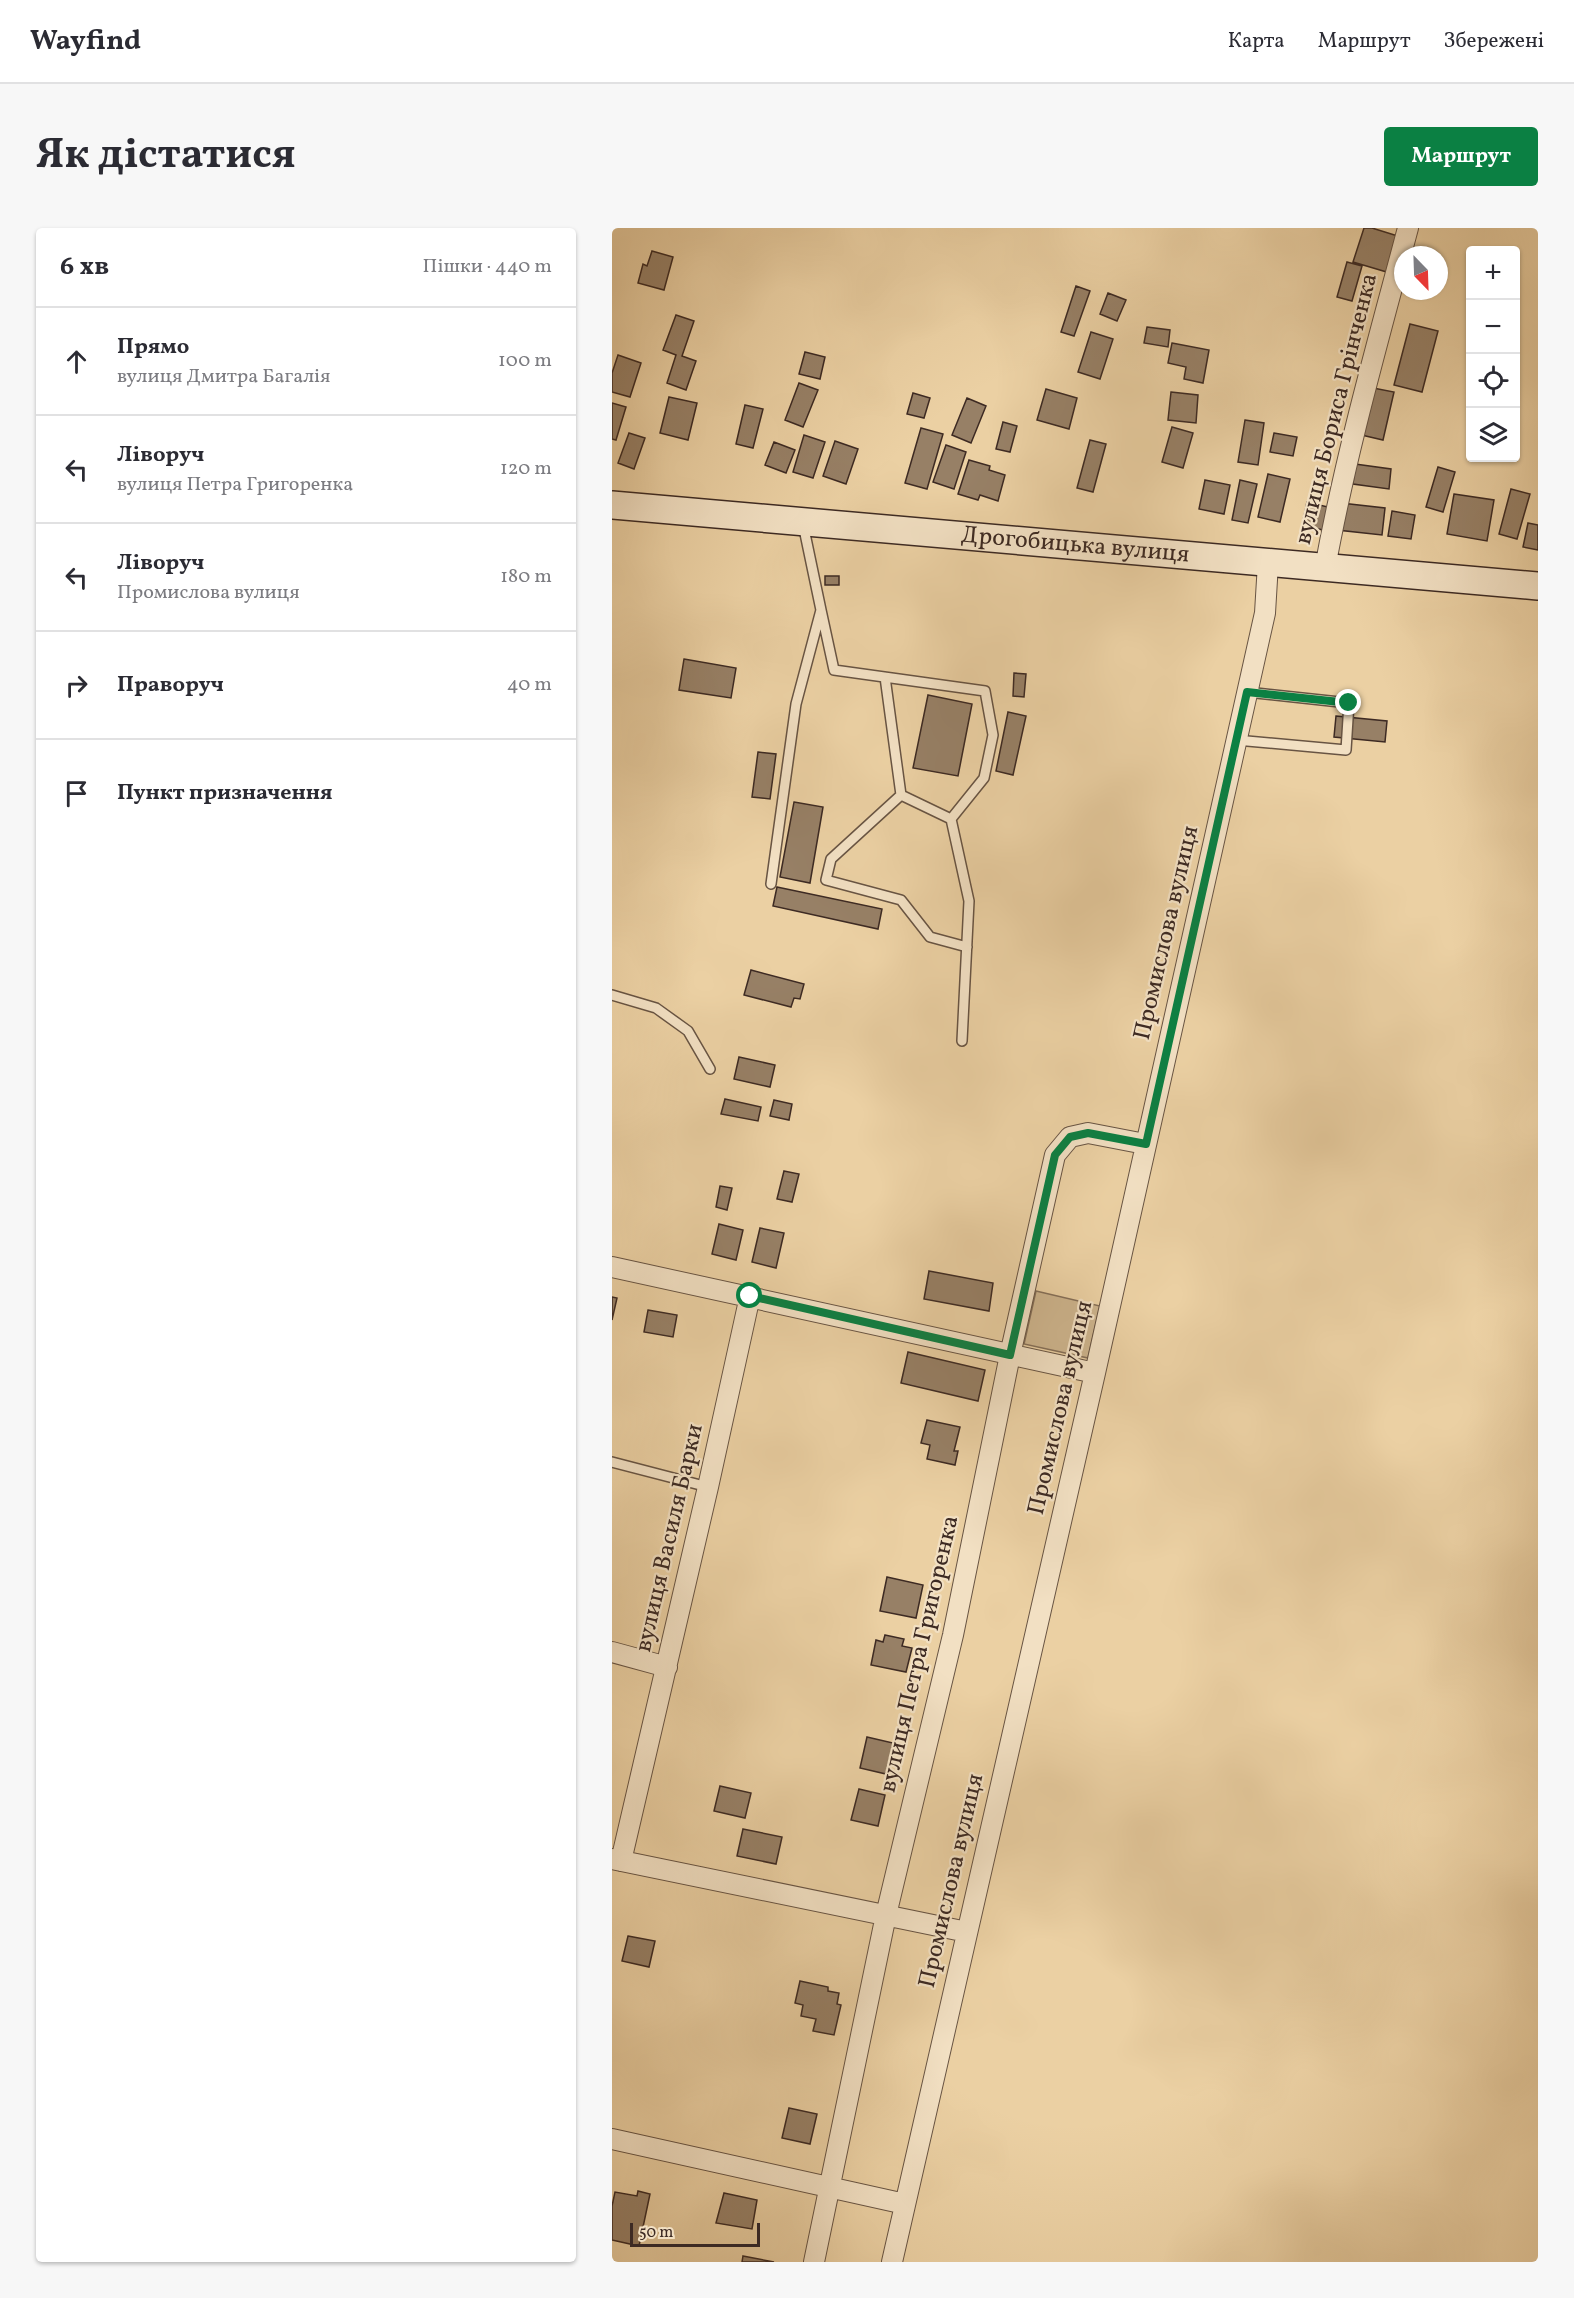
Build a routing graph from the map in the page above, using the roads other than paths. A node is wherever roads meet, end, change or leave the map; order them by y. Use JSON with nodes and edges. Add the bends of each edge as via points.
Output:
{"nodes":[{"id":1,"x":1408,"y":228,"type":"edge"},
{"id":2,"x":612,"y":505,"type":"edge"},
{"id":3,"x":803,"y":522,"type":"junction"},
{"id":4,"x":1268,"y":563,"type":"junction"},
{"id":5,"x":1325,"y":568,"type":"junction"},
{"id":6,"x":1538,"y":586,"type":"edge"},
{"id":7,"x":821,"y":610,"type":"junction"},
{"id":8,"x":885,"y":677,"type":"junction"},
{"id":9,"x":1247,"y":692,"type":"junction"},
{"id":10,"x":1236,"y":740,"type":"junction"},
{"id":11,"x":901,"y":795,"type":"junction"},
{"id":12,"x":951,"y":819,"type":"junction"},
{"id":13,"x":771,"y":884,"type":"dead end"},
{"id":14,"x":967,"y":947,"type":"junction"},
{"id":15,"x":612,"y":995,"type":"edge"},
{"id":16,"x":962,"y":1041,"type":"dead end"},
{"id":17,"x":710,"y":1069,"type":"dead end"},
{"id":18,"x":1146,"y":1144,"type":"junction"},
{"id":19,"x":612,"y":1267,"type":"edge"},
{"id":20,"x":750,"y":1296,"type":"junction"},
{"id":21,"x":1010,"y":1355,"type":"junction"},
{"id":22,"x":1095,"y":1373,"type":"junction"},
{"id":23,"x":612,"y":1462,"type":"edge"},
{"id":24,"x":708,"y":1487,"type":"junction"},
{"id":25,"x":612,"y":1652,"type":"edge"},
{"id":26,"x":667,"y":1667,"type":"junction"},
{"id":27,"x":616,"y":1860,"type":"edge"},
{"id":28,"x":886,"y":1916,"type":"junction"},
{"id":29,"x":967,"y":1932,"type":"junction"},
{"id":30,"x":612,"y":2139,"type":"edge"},
{"id":31,"x":830,"y":2186,"type":"junction"},
{"id":32,"x":904,"y":2204,"type":"junction"},
{"id":33,"x":814,"y":2262,"type":"edge"},
{"id":34,"x":892,"y":2262,"type":"edge"}],
"edges":[{"from":1,"to":5,"type":"street","name":"вулиця Бориса Грінченка","via":[[1366,382]]},
{"from":2,"to":3,"type":"main road","name":"Дрогобицька вулиця"},
{"from":3,"to":4,"type":"main road","name":"Дрогобицька вулиця"},
{"from":3,"to":7,"type":"lane"},
{"from":4,"to":5,"type":"main road","name":"Дрогобицька вулиця"},
{"from":4,"to":9,"type":"street","name":"Промислова вулиця","via":[[1265,613]]},
{"from":5,"to":6,"type":"main road","name":"Дрогобицька вулиця"},
{"from":7,"to":8,"type":"lane","via":[[834,670]]},
{"from":7,"to":13,"type":"lane","via":[[796,704]]},
{"from":8,"to":11,"type":"lane"},
{"from":8,"to":12,"type":"lane","via":[[985,691],[993,735],[984,778]]},
{"from":9,"to":10,"type":"street","name":"Промислова вулиця"},
{"from":9,"to":10,"type":"lane","via":[[1349,703],[1346,750]]},
{"from":10,"to":18,"type":"street","name":"Промислова вулиця"},
{"from":11,"to":12,"type":"lane"},
{"from":11,"to":14,"type":"lane","via":[[831,859],[826,880],[901,900],[930,937]]},
{"from":12,"to":14,"type":"lane","via":[[969,901]]},
{"from":14,"to":16,"type":"lane"},
{"from":15,"to":17,"type":"lane","via":[[656,1008],[688,1031]]},
{"from":18,"to":21,"type":"street","name":"вулиця Петра Григоренка","via":[[1088,1133],[1070,1137],[1055,1155]]},
{"from":18,"to":22,"type":"street","name":"Промислова вулиця"},
{"from":19,"to":20,"type":"street"},
{"from":20,"to":21,"type":"street"},
{"from":20,"to":24,"type":"street","name":"вулиця Василя Барки"},
{"from":21,"to":22,"type":"street"},
{"from":21,"to":28,"type":"street","name":"вулиця Петра Григоренка","via":[[953,1635]]},
{"from":22,"to":29,"type":"street","name":"Промислова вулиця"},
{"from":23,"to":24,"type":"lane"},
{"from":24,"to":26,"type":"street","name":"вулиця Василя Барки"},
{"from":25,"to":26,"type":"street"},
{"from":26,"to":27,"type":"street","name":"вулиця Василя Барки"},
{"from":27,"to":28,"type":"street"},
{"from":28,"to":29,"type":"street"},
{"from":28,"to":31,"type":"street","name":"вулиця Петра Григоренка"},
{"from":29,"to":32,"type":"street","name":"Промислова вулиця"},
{"from":30,"to":31,"type":"street"},
{"from":31,"to":32,"type":"street"},
{"from":31,"to":33,"type":"street","name":"вулиця Петра Григоренка"},
{"from":32,"to":34,"type":"street","name":"Промислова вулиця"}]}
